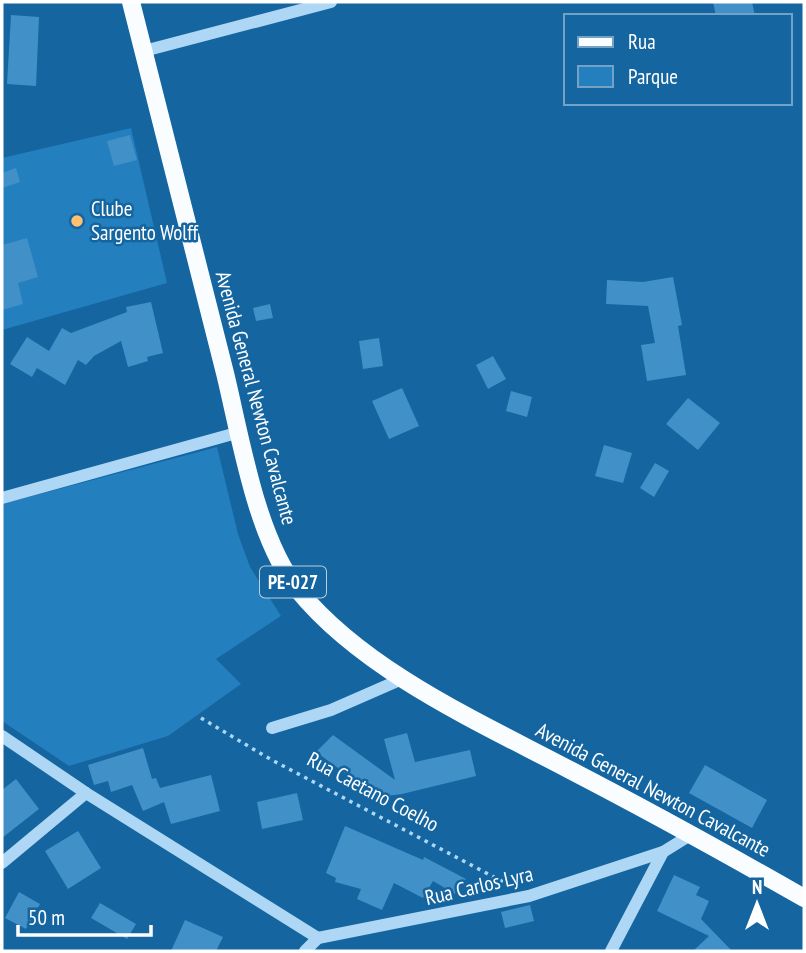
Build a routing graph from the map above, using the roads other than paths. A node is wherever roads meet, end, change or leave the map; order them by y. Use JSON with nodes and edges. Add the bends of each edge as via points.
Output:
{"nodes":[{"id":1,"x":131,"y":2,"type":"edge"},
{"id":2,"x":331,"y":2,"type":"edge"},
{"id":3,"x":144,"y":51,"type":"junction"},
{"id":4,"x":240,"y":432,"type":"junction"},
{"id":5,"x":2,"y":498,"type":"edge"},
{"id":6,"x":402,"y":679,"type":"junction"},
{"id":7,"x":272,"y":728,"type":"dead end"},
{"id":8,"x":2,"y":736,"type":"edge"},
{"id":9,"x":86,"y":793,"type":"junction"},
{"id":10,"x":692,"y":834,"type":"junction"},
{"id":11,"x":663,"y":852,"type":"junction"},
{"id":12,"x":2,"y":863,"type":"edge"},
{"id":13,"x":804,"y":898,"type":"edge"},
{"id":14,"x":318,"y":938,"type":"junction"},
{"id":15,"x":305,"y":951,"type":"edge"},
{"id":16,"x":611,"y":951,"type":"edge"}],
"edges":[{"from":1,"to":3,"type":"main road","name":"Avenida General Newton Cavalcante","number":"PE-027"},
{"from":2,"to":3,"type":"street"},
{"from":3,"to":4,"type":"main road","name":"Avenida General Newton Cavalcante","number":"PE-027"},
{"from":4,"to":5,"type":"street"},
{"from":4,"to":6,"type":"main road","name":"Avenida General Newton Cavalcante","number":"PE-027","via":[[269,536],[297,588],[347,637]]},
{"from":6,"to":7,"type":"street","via":[[331,710]]},
{"from":6,"to":10,"type":"main road","name":"Avenida General Newton Cavalcante","number":"PE-027"},
{"from":8,"to":9,"type":"street"},
{"from":9,"to":12,"type":"street"},
{"from":9,"to":14,"type":"street"},
{"from":10,"to":11,"type":"street","name":"Rua Carlos Lyra"},
{"from":10,"to":13,"type":"main road","name":"Avenida General Newton Cavalcante","number":"PE-027"},
{"from":11,"to":14,"type":"street","name":"Rua Carlos Lyra","via":[[529,896]]},
{"from":11,"to":16,"type":"street"},
{"from":14,"to":15,"type":"street"}]}
